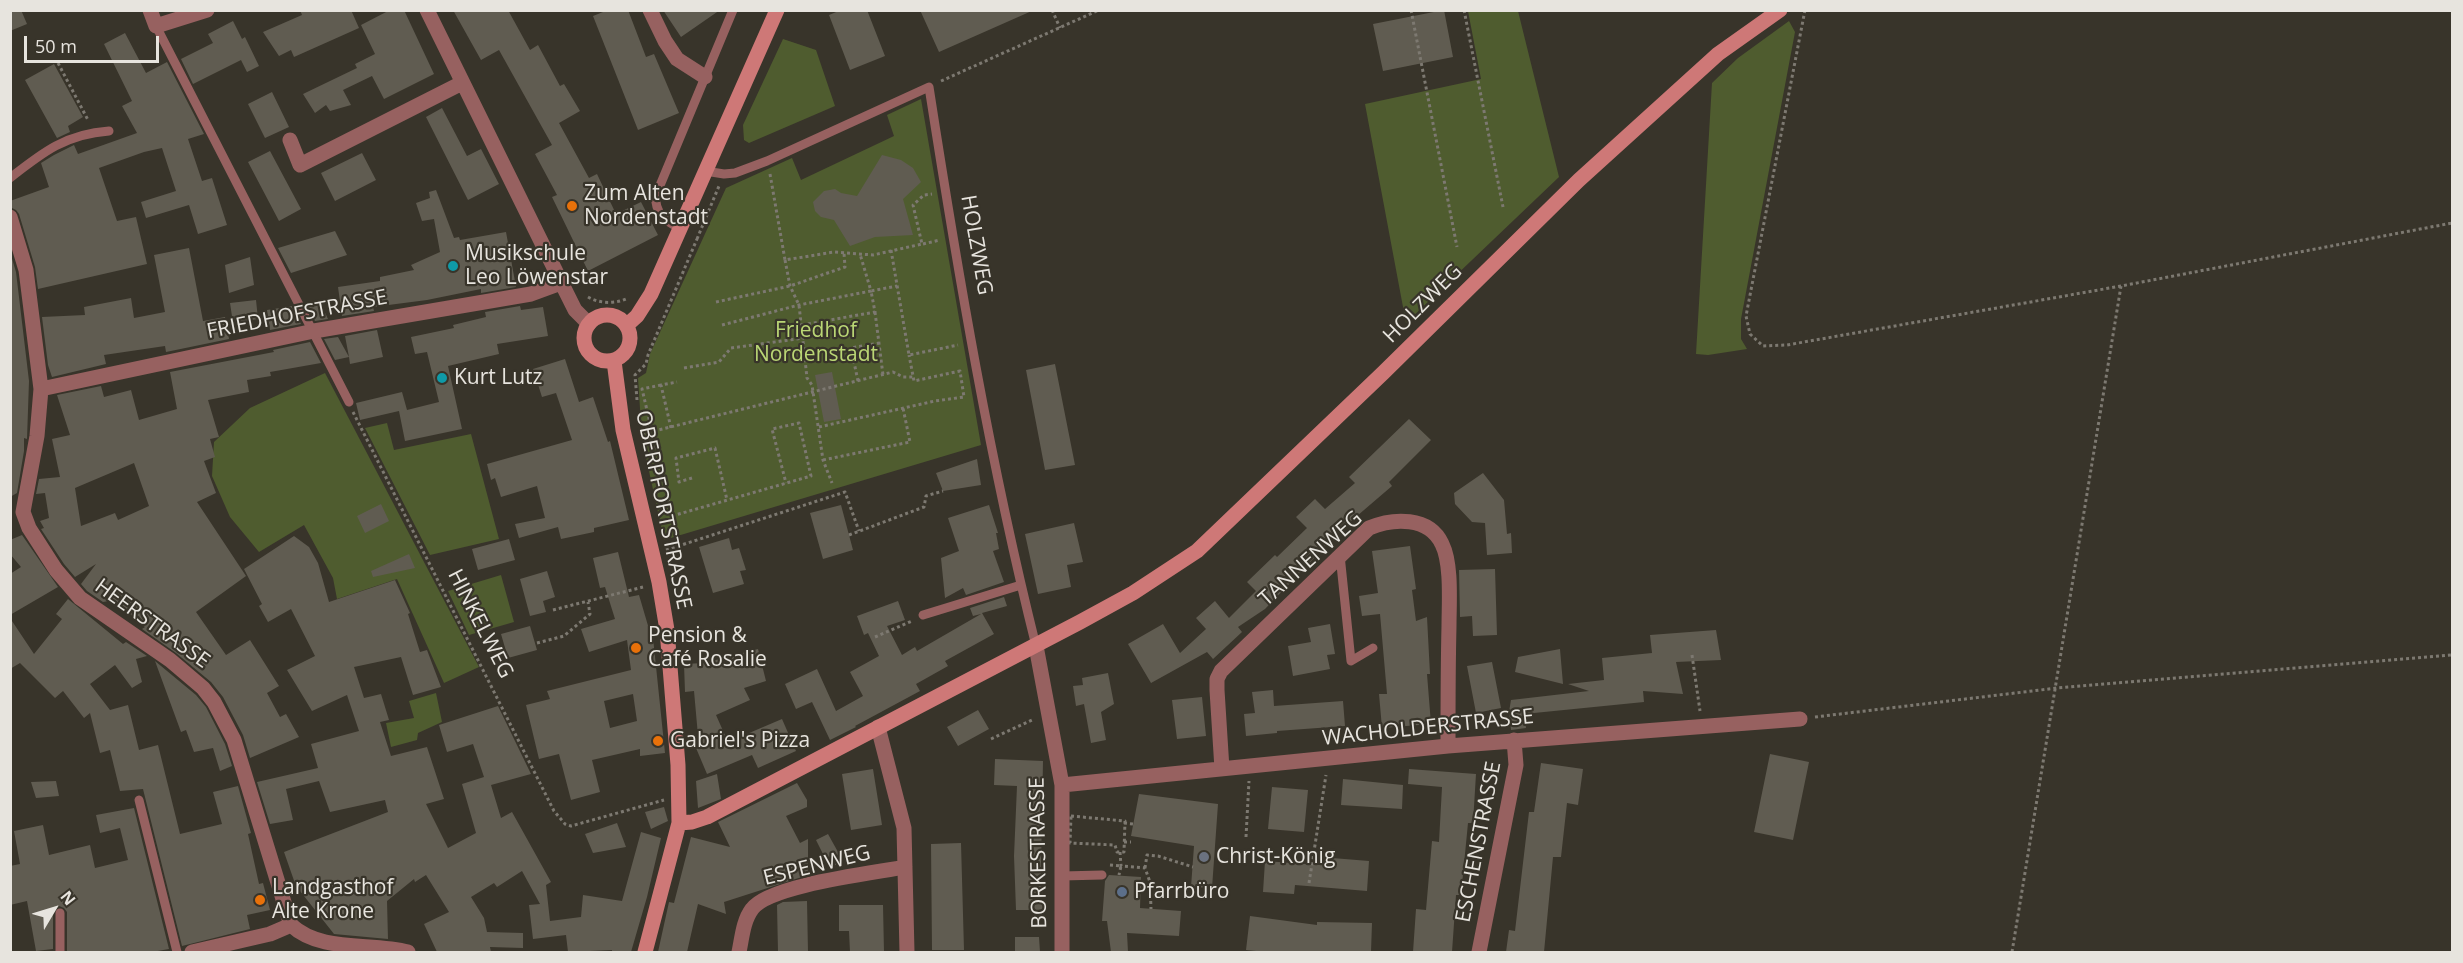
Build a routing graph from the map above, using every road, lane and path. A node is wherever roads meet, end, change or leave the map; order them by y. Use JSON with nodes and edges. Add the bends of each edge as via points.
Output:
{"nodes":[{"id":1,"x":150,"y":10,"type":"edge"},
{"id":2,"x":207,"y":10,"type":"edge"},
{"id":3,"x":428,"y":10,"type":"edge"},
{"id":4,"x":650,"y":10,"type":"edge"},
{"id":5,"x":733,"y":10,"type":"edge"},
{"id":6,"x":777,"y":10,"type":"edge"},
{"id":7,"x":1052,"y":10,"type":"edge"},
{"id":8,"x":1099,"y":10,"type":"edge"},
{"id":9,"x":1411,"y":10,"type":"edge"},
{"id":10,"x":1464,"y":10,"type":"edge"},
{"id":11,"x":1780,"y":10,"type":"edge"},
{"id":12,"x":1805,"y":10,"type":"edge"},
{"id":13,"x":156,"y":26,"type":"junction"},
{"id":14,"x":1060,"y":28,"type":"junction"},
{"id":15,"x":58,"y":63,"type":"dead end"},
{"id":16,"x":705,"y":77,"type":"junction"},
{"id":17,"x":462,"y":83,"type":"junction"},
{"id":18,"x":929,"y":87,"type":"junction"},
{"id":19,"x":109,"y":131,"type":"dead end"},
{"id":20,"x":94,"y":132,"type":"junction"},
{"id":21,"x":290,"y":140,"type":"dead end"},
{"id":22,"x":767,"y":161,"type":"junction"},
{"id":23,"x":705,"y":171,"type":"junction"},
{"id":24,"x":724,"y":174,"type":"junction"},
{"id":25,"x":10,"y":178,"type":"edge"},
{"id":26,"x":945,"y":192,"type":"junction"},
{"id":27,"x":1503,"y":207,"type":"dead end"},
{"id":28,"x":10,"y":217,"type":"edge"},
{"id":29,"x":2452,"y":224,"type":"edge"},
{"id":30,"x":681,"y":229,"type":"junction"},
{"id":31,"x":953,"y":237,"type":"junction"},
{"id":32,"x":697,"y":239,"type":"junction"},
{"id":33,"x":922,"y":244,"type":"junction"},
{"id":34,"x":1457,"y":247,"type":"dead end"},
{"id":35,"x":891,"y":250,"type":"junction"},
{"id":36,"x":844,"y":253,"type":"junction"},
{"id":37,"x":860,"y":254,"type":"junction"},
{"id":38,"x":786,"y":260,"type":"junction"},
{"id":39,"x":561,"y":283,"type":"junction"},
{"id":40,"x":790,"y":286,"type":"junction"},
{"id":41,"x":897,"y":286,"type":"junction"},
{"id":42,"x":2121,"y":286,"type":"junction"},
{"id":43,"x":871,"y":291,"type":"junction"},
{"id":44,"x":631,"y":297,"type":"dead end"},
{"id":45,"x":716,"y":302,"type":"dead end"},
{"id":46,"x":799,"y":305,"type":"junction"},
{"id":47,"x":575,"y":310,"type":"junction"},
{"id":48,"x":875,"y":312,"type":"junction"},
{"id":49,"x":589,"y":324,"type":"junction"},
{"id":50,"x":722,"y":325,"type":"dead end"},
{"id":51,"x":802,"y":325,"type":"junction"},
{"id":52,"x":627,"y":326,"type":"junction"},
{"id":53,"x":314,"y":332,"type":"junction"},
{"id":54,"x":804,"y":338,"type":"junction"},
{"id":55,"x":879,"y":343,"type":"junction"},
{"id":56,"x":972,"y":343,"type":"junction"},
{"id":57,"x":909,"y":355,"type":"junction"},
{"id":58,"x":614,"y":361,"type":"junction"},
{"id":59,"x":684,"y":368,"type":"dead end"},
{"id":60,"x":883,"y":375,"type":"junction"},
{"id":61,"x":913,"y":377,"type":"junction"},
{"id":62,"x":858,"y":381,"type":"junction"},
{"id":63,"x":677,"y":382,"type":"dead end"},
{"id":64,"x":661,"y":386,"type":"junction"},
{"id":65,"x":41,"y":389,"type":"junction"},
{"id":66,"x":813,"y":392,"type":"junction"},
{"id":67,"x":349,"y":402,"type":"joint"},
{"id":68,"x":903,"y":408,"type":"junction"},
{"id":69,"x":638,"y":411,"type":"dead end"},
{"id":70,"x":819,"y":426,"type":"junction"},
{"id":71,"x":671,"y":428,"type":"junction"},
{"id":72,"x":652,"y":433,"type":"junction"},
{"id":73,"x":625,"y":439,"type":"junction"},
{"id":74,"x":823,"y":460,"type":"junction"},
{"id":75,"x":692,"y":478,"type":"dead end"},
{"id":76,"x":786,"y":483,"type":"junction"},
{"id":77,"x":832,"y":483,"type":"dead end"},
{"id":78,"x":943,"y":490,"type":"dead end"},
{"id":79,"x":727,"y":500,"type":"junction"},
{"id":80,"x":17,"y":514,"type":"edge"},
{"id":81,"x":859,"y":531,"type":"junction"},
{"id":82,"x":849,"y":534,"type":"dead end"},
{"id":83,"x":653,"y":554,"type":"junction"},
{"id":84,"x":1340,"y":555,"type":"junction"},
{"id":85,"x":659,"y":582,"type":"junction"},
{"id":86,"x":1021,"y":585,"type":"junction"},
{"id":87,"x":588,"y":602,"type":"junction"},
{"id":88,"x":553,"y":610,"type":"dead end"},
{"id":89,"x":923,"y":615,"type":"joint"},
{"id":90,"x":875,"y":638,"type":"dead end"},
{"id":91,"x":537,"y":643,"type":"dead end"},
{"id":92,"x":1036,"y":646,"type":"junction"},
{"id":93,"x":1373,"y":648,"type":"dead end"},
{"id":94,"x":1692,"y":655,"type":"dead end"},
{"id":95,"x":2452,"y":655,"type":"edge"},
{"id":96,"x":2056,"y":688,"type":"junction"},
{"id":97,"x":1049,"y":711,"type":"junction"},
{"id":98,"x":1800,"y":719,"type":"joint"},
{"id":99,"x":1701,"y":725,"type":"junction"},
{"id":100,"x":878,"y":727,"type":"junction"},
{"id":101,"x":991,"y":739,"type":"dead end"},
{"id":102,"x":1514,"y":740,"type":"junction"},
{"id":103,"x":1448,"y":746,"type":"junction"},
{"id":104,"x":1329,"y":758,"type":"junction"},
{"id":105,"x":1249,"y":767,"type":"junction"},
{"id":106,"x":1222,"y":769,"type":"junction"},
{"id":107,"x":1062,"y":785,"type":"junction"},
{"id":108,"x":679,"y":795,"type":"junction"},
{"id":109,"x":139,"y":800,"type":"dead end"},
{"id":110,"x":679,"y":823,"type":"junction"},
{"id":111,"x":1124,"y":823,"type":"junction"},
{"id":112,"x":1133,"y":824,"type":"dead end"},
{"id":113,"x":1246,"y":837,"type":"dead end"},
{"id":114,"x":1124,"y":842,"type":"junction"},
{"id":115,"x":1131,"y":843,"type":"dead end"},
{"id":116,"x":1120,"y":852,"type":"junction"},
{"id":117,"x":1121,"y":866,"type":"junction"},
{"id":118,"x":906,"y":867,"type":"junction"},
{"id":119,"x":1193,"y":867,"type":"dead end"},
{"id":120,"x":1145,"y":868,"type":"junction"},
{"id":121,"x":1102,"y":875,"type":"dead end"},
{"id":122,"x":1062,"y":876,"type":"junction"},
{"id":123,"x":1119,"y":876,"type":"dead end"},
{"id":124,"x":1309,"y":883,"type":"dead end"},
{"id":125,"x":1151,"y":909,"type":"dead end"},
{"id":126,"x":60,"y":913,"type":"dead end"},
{"id":127,"x":291,"y":925,"type":"junction"},
{"id":128,"x":60,"y":952,"type":"edge"},
{"id":129,"x":177,"y":952,"type":"edge"},
{"id":130,"x":192,"y":952,"type":"edge"},
{"id":131,"x":408,"y":952,"type":"edge"},
{"id":132,"x":645,"y":952,"type":"edge"},
{"id":133,"x":739,"y":952,"type":"edge"},
{"id":134,"x":907,"y":952,"type":"edge"},
{"id":135,"x":1062,"y":952,"type":"edge"},
{"id":136,"x":1479,"y":952,"type":"edge"},
{"id":137,"x":2012,"y":952,"type":"edge"}],
"edges":[{"from":1,"to":13,"type":"street"},
{"from":2,"to":13,"type":"street"},
{"from":3,"to":17,"type":"street"},
{"from":4,"to":16,"type":"street","via":[[677,59]]},
{"from":5,"to":16,"type":"lane"},
{"from":6,"to":23,"type":"main road"},
{"from":7,"to":14,"type":"path"},
{"from":8,"to":14,"type":"path"},
{"from":9,"to":34,"type":"path"},
{"from":10,"to":27,"type":"path"},
{"from":11,"to":92,"type":"main road","name":"HOLZWEG","via":[[1718,54],[1579,180],[1197,551],[1133,593]]},
{"from":12,"to":42,"type":"path","via":[[1746,316],[1750,334],[1756,340],[1763,346],[1787,345]]},
{"from":13,"to":53,"type":"lane"},
{"from":14,"to":18,"type":"path"},
{"from":15,"to":20,"type":"path"},
{"from":16,"to":30,"type":"lane","via":[[656,195],[663,219]]},
{"from":17,"to":21,"type":"street","via":[[300,165]]},
{"from":17,"to":39,"type":"street"},
{"from":18,"to":22,"type":"lane"},
{"from":18,"to":26,"type":"lane","name":"HOLZWEG"},
{"from":19,"to":20,"type":"lane"},
{"from":20,"to":25,"type":"lane","via":[[42,152]]},
{"from":22,"to":24,"type":"lane"},
{"from":22,"to":38,"type":"path"},
{"from":23,"to":24,"type":"lane"},
{"from":23,"to":30,"type":"main road"},
{"from":24,"to":32,"type":"path"},
{"from":26,"to":31,"type":"lane","name":"HOLZWEG"},
{"from":26,"to":33,"type":"path","via":[[924,195],[913,205]]},
{"from":28,"to":65,"type":"street","name":"HEERSTRASSE","via":[[26,270]]},
{"from":29,"to":42,"type":"path"},
{"from":30,"to":32,"type":"path"},
{"from":30,"to":52,"type":"main road","via":[[651,294]]},
{"from":31,"to":33,"type":"path"},
{"from":31,"to":56,"type":"lane","name":"HOLZWEG"},
{"from":32,"to":69,"type":"path","via":[[646,364],[635,375]]},
{"from":33,"to":35,"type":"path"},
{"from":35,"to":37,"type":"path"},
{"from":35,"to":41,"type":"path"},
{"from":36,"to":37,"type":"path"},
{"from":36,"to":38,"type":"path"},
{"from":36,"to":40,"type":"path","via":[[845,267]]},
{"from":37,"to":43,"type":"path"},
{"from":38,"to":40,"type":"path"},
{"from":39,"to":47,"type":"street"},
{"from":39,"to":53,"type":"street","name":"FRIEDHOFSTRASSE","via":[[531,294]]},
{"from":40,"to":45,"type":"path"},
{"from":40,"to":46,"type":"path"},
{"from":41,"to":43,"type":"path"},
{"from":41,"to":57,"type":"path"},
{"from":42,"to":96,"type":"path"},
{"from":43,"to":46,"type":"path"},
{"from":43,"to":48,"type":"path"},
{"from":44,"to":47,"type":"path","via":[[621,302],[599,302],[587,297]]},
{"from":46,"to":50,"type":"path"},
{"from":46,"to":51,"type":"path"},
{"from":47,"to":49,"type":"street"},
{"from":48,"to":51,"type":"path"},
{"from":48,"to":55,"type":"path"},
{"from":49,"to":52,"type":"main road","via":[[609,315]]},
{"from":49,"to":58,"type":"main road","via":[[584,339],[588,351],[601,361]]},
{"from":51,"to":54,"type":"path"},
{"from":52,"to":58,"type":"main road","via":[[629,346]]},
{"from":53,"to":65,"type":"street","name":"FRIEDHOFSTRASSE"},
{"from":53,"to":67,"type":"lane"},
{"from":54,"to":59,"type":"path","via":[[731,348],[719,362]]},
{"from":54,"to":66,"type":"path","via":[[807,378]]},
{"from":55,"to":60,"type":"path"},
{"from":55,"to":62,"type":"path","via":[[851,348]]},
{"from":56,"to":57,"type":"path"},
{"from":56,"to":86,"type":"lane","name":"HOLZWEG"},
{"from":57,"to":61,"type":"path"},
{"from":58,"to":73,"type":"main road","name":"OBERPFORTSTRASSE"},
{"from":60,"to":61,"type":"path","via":[[893,372]]},
{"from":60,"to":62,"type":"path"},
{"from":61,"to":68,"type":"path","via":[[914,381],[960,371],[964,397]]},
{"from":62,"to":66,"type":"path"},
{"from":63,"to":64,"type":"path"},
{"from":64,"to":71,"type":"path"},
{"from":64,"to":72,"type":"path","via":[[642,389]]},
{"from":65,"to":80,"type":"street","name":"HEERSTRASSE","via":[[37,436]]},
{"from":66,"to":70,"type":"path"},
{"from":66,"to":71,"type":"path"},
{"from":67,"to":108,"type":"path","name":"HINKELWEG","via":[[554,811],[571,826]]},
{"from":68,"to":70,"type":"path"},
{"from":68,"to":74,"type":"path","via":[[910,442]]},
{"from":70,"to":74,"type":"path"},
{"from":71,"to":72,"type":"path"},
{"from":72,"to":73,"type":"path"},
{"from":72,"to":79,"type":"path","via":[[672,516]]},
{"from":73,"to":83,"type":"main road","name":"OBERPFORTSTRASSE"},
{"from":74,"to":77,"type":"path"},
{"from":75,"to":79,"type":"path","via":[[680,482],[676,458],[715,448]]},
{"from":76,"to":76,"type":"path","via":[[811,476],[799,423],[772,429]]},
{"from":76,"to":79,"type":"path"},
{"from":78,"to":81,"type":"path","via":[[926,496],[924,507]]},
{"from":80,"to":127,"type":"street","name":"HEERSTRASSE","via":[[80,598],[170,660],[214,702],[234,740]]},
{"from":81,"to":82,"type":"path"},
{"from":81,"to":83,"type":"path","via":[[845,492]]},
{"from":83,"to":85,"type":"main road","name":"OBERPFORTSTRASSE"},
{"from":84,"to":93,"type":"lane","via":[[1351,660]]},
{"from":84,"to":103,"type":"street","name":"TANNENWEG","via":[[1369,528],[1396,520],[1421,525],[1441,542],[1446,553],[1449,596]]},
{"from":84,"to":106,"type":"street","name":"TANNENWEG","via":[[1221,671],[1217,690]]},
{"from":85,"to":87,"type":"path"},
{"from":85,"to":108,"type":"main road","name":"OBERPFORTSTRASSE","via":[[670,652]]},
{"from":86,"to":89,"type":"lane"},
{"from":86,"to":92,"type":"lane","name":"HOLZWEG"},
{"from":87,"to":88,"type":"path"},
{"from":87,"to":91,"type":"path","via":[[590,614],[564,636]]},
{"from":89,"to":90,"type":"path"},
{"from":92,"to":97,"type":"street","name":"BORKESTRASSE"},
{"from":92,"to":100,"type":"main road","name":"HOLZWEG"},
{"from":94,"to":99,"type":"path"},
{"from":95,"to":96,"type":"path"},
{"from":96,"to":98,"type":"path"},
{"from":96,"to":137,"type":"path"},
{"from":97,"to":101,"type":"path"},
{"from":97,"to":107,"type":"street","name":"BORKESTRASSE"},
{"from":98,"to":99,"type":"street","name":"WACHOLDERSTRASSE"},
{"from":99,"to":102,"type":"street","name":"WACHOLDERSTRASSE"},
{"from":100,"to":110,"type":"main road","name":"HOLZWEG","via":[[707,817]]},
{"from":100,"to":118,"type":"street","via":[[904,828]]},
{"from":102,"to":103,"type":"street","name":"WACHOLDERSTRASSE"},
{"from":102,"to":136,"type":"street","name":"ESCHENSTRASSE","via":[[1516,765]]},
{"from":103,"to":104,"type":"street","name":"WACHOLDERSTRASSE"},
{"from":104,"to":105,"type":"street","name":"WACHOLDERSTRASSE"},
{"from":104,"to":124,"type":"path"},
{"from":105,"to":106,"type":"street","name":"WACHOLDERSTRASSE"},
{"from":105,"to":113,"type":"path"},
{"from":106,"to":107,"type":"street","name":"WACHOLDERSTRASSE"},
{"from":107,"to":122,"type":"street","name":"BORKESTRASSE"},
{"from":108,"to":110,"type":"main road","name":"OBERPFORTSTRASSE"},
{"from":109,"to":129,"type":"lane"},
{"from":110,"to":132,"type":"main road","name":"OBERPFORTSTRASSE"},
{"from":111,"to":112,"type":"path"},
{"from":111,"to":114,"type":"path"},
{"from":111,"to":116,"type":"path","via":[[1071,816],[1070,843],[1115,845]]},
{"from":114,"to":115,"type":"path"},
{"from":114,"to":116,"type":"path","via":[[1124,852]]},
{"from":116,"to":117,"type":"path"},
{"from":117,"to":120,"type":"path"},
{"from":117,"to":123,"type":"path"},
{"from":118,"to":133,"type":"street","name":"ESPENWEG","via":[[768,896],[752,909],[745,922]]},
{"from":118,"to":134,"type":"street"},
{"from":119,"to":120,"type":"path","via":[[1147,855]]},
{"from":120,"to":125,"type":"path"},
{"from":121,"to":122,"type":"lane"},
{"from":122,"to":135,"type":"street","name":"BORKESTRASSE"},
{"from":126,"to":128,"type":"lane"},
{"from":127,"to":130,"type":"street","via":[[270,934]]},
{"from":127,"to":131,"type":"street","via":[[301,934],[325,942]]}]}
